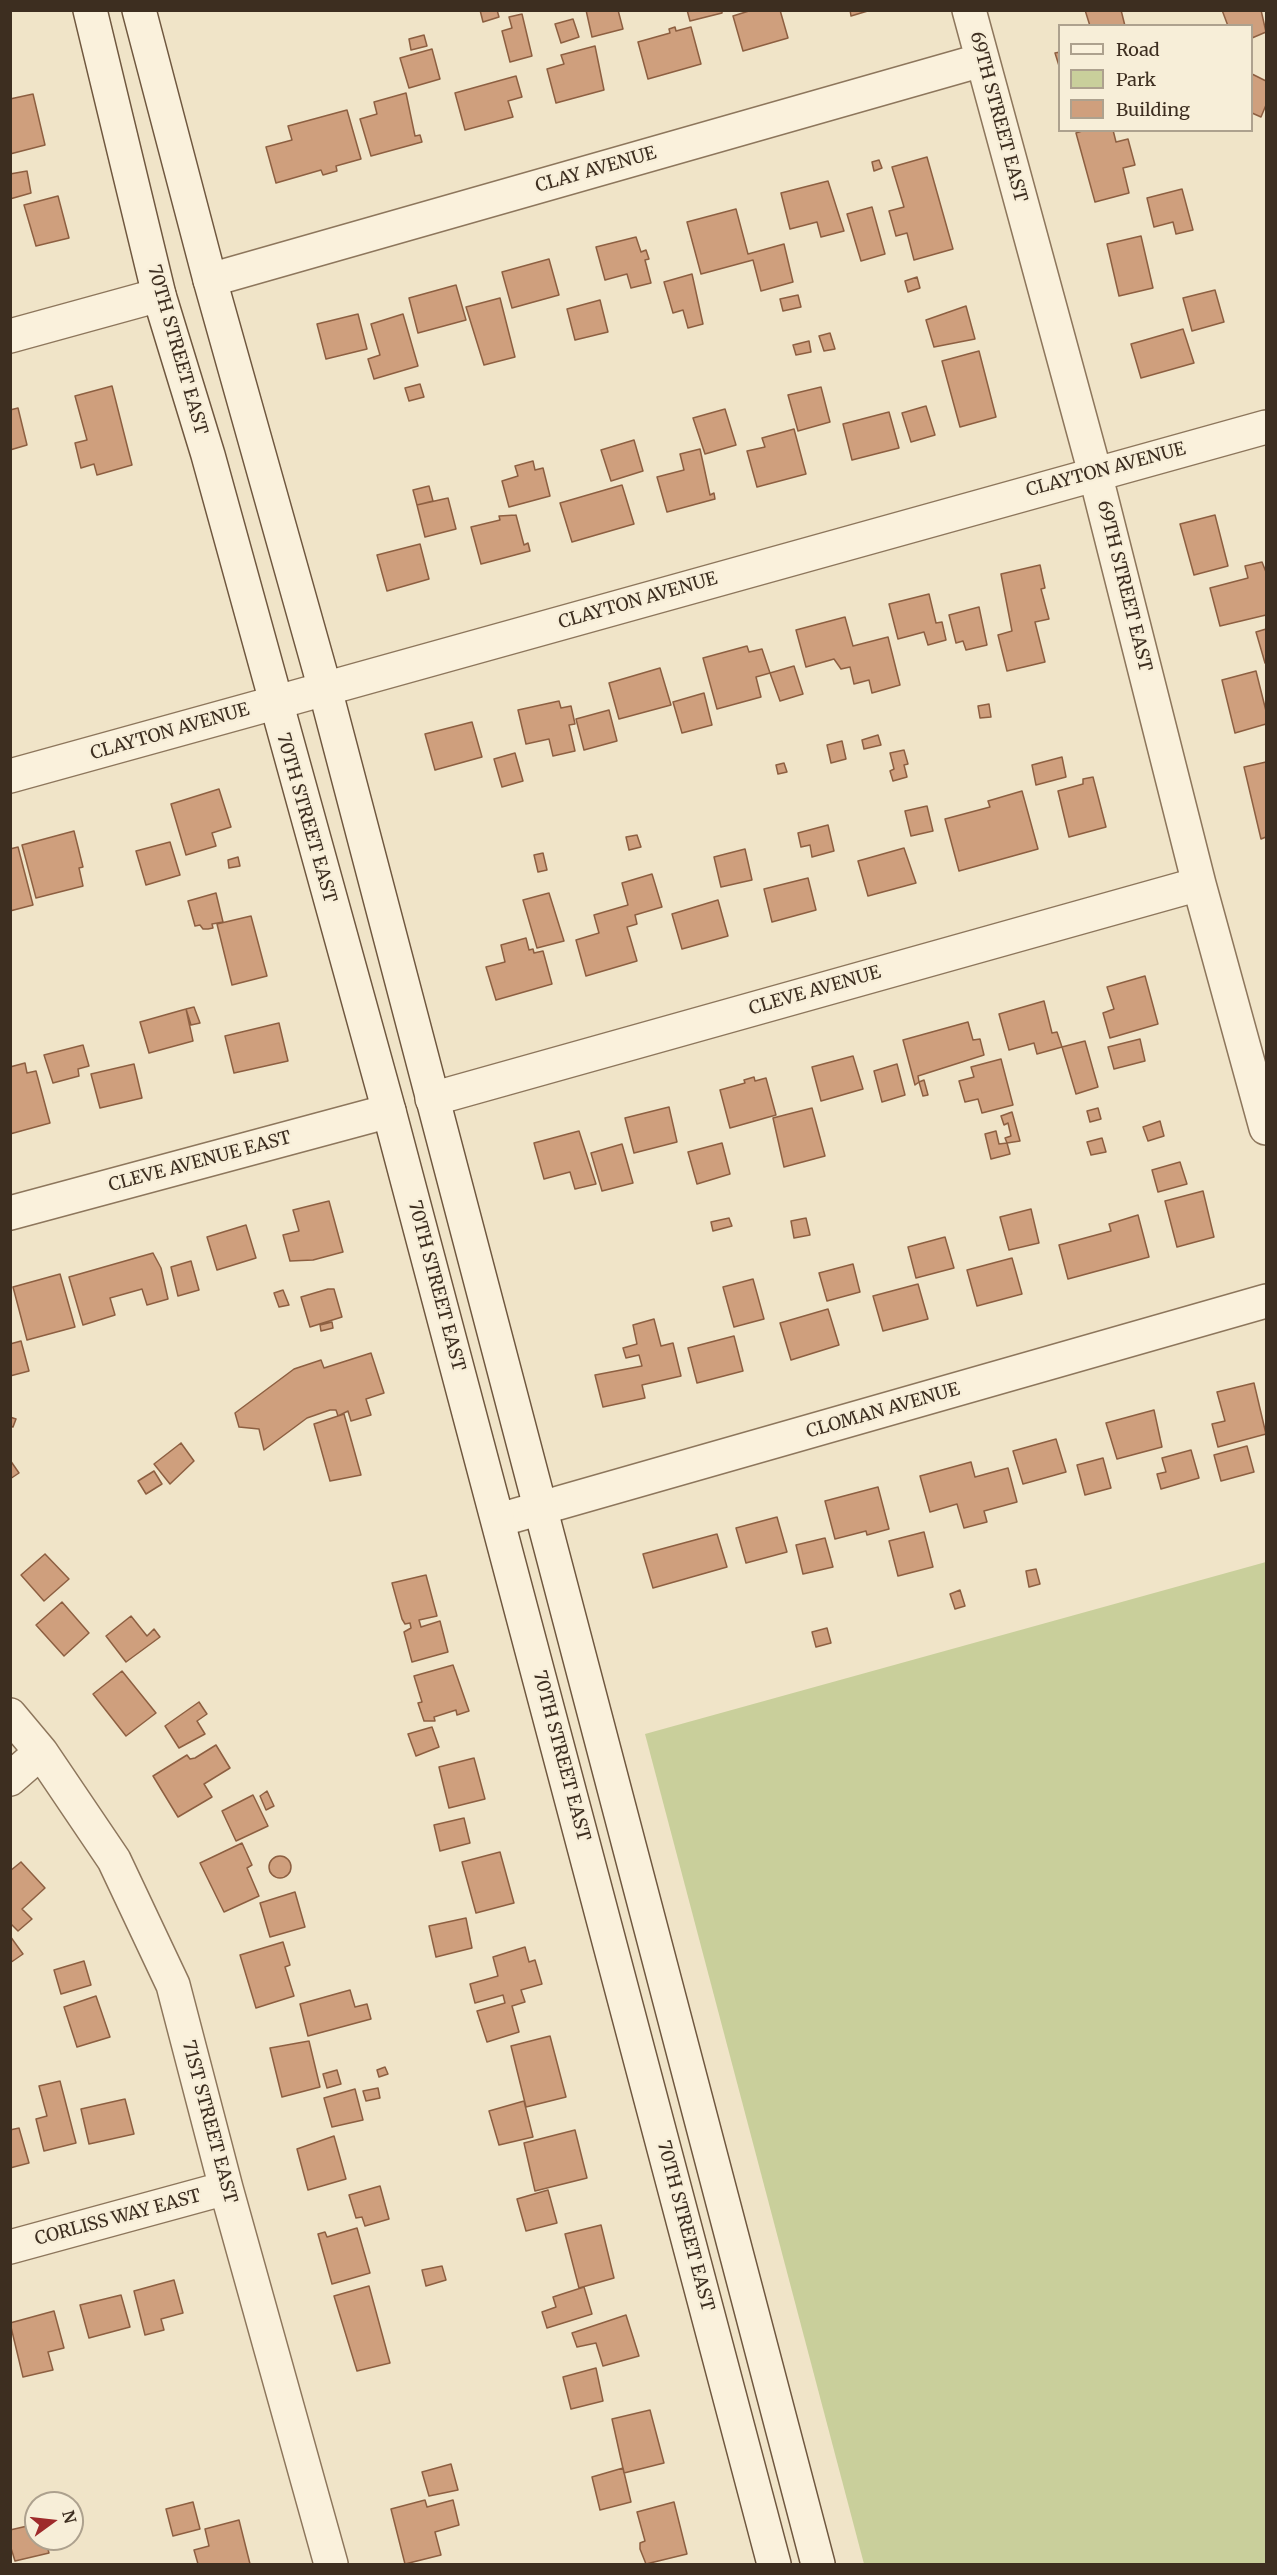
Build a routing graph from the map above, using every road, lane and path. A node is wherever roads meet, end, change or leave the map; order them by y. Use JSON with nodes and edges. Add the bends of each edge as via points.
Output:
{"nodes":[{"id":1,"x":90,"y":10,"type":"edge"},
{"id":2,"x":139,"y":10,"type":"edge"},
{"id":3,"x":969,"y":10,"type":"edge"},
{"id":4,"x":982,"y":60,"type":"junction"},
{"id":5,"x":210,"y":280,"type":"junction"},
{"id":6,"x":159,"y":295,"type":"junction"},
{"id":7,"x":10,"y":336,"type":"edge"},
{"id":8,"x":1266,"y":427,"type":"edge"},
{"id":9,"x":1095,"y":473,"type":"junction"},
{"id":10,"x":325,"y":689,"type":"junction"},
{"id":11,"x":274,"y":703,"type":"junction"},
{"id":12,"x":10,"y":776,"type":"edge"},
{"id":13,"x":1199,"y":884,"type":"junction"},
{"id":14,"x":432,"y":1099,"type":"junction"},
{"id":15,"x":389,"y":1111,"type":"junction"},
{"id":16,"x":1266,"y":1128,"type":"edge"},
{"id":17,"x":10,"y":1214,"type":"edge"},
{"id":18,"x":1266,"y":1301,"type":"edge"},
{"id":19,"x":539,"y":1509,"type":"junction"},
{"id":20,"x":499,"y":1520,"type":"junction"},
{"id":21,"x":10,"y":1715,"type":"edge"},
{"id":22,"x":41,"y":1752,"type":"junction"},
{"id":23,"x":10,"y":1779,"type":"edge"},
{"id":24,"x":226,"y":2188,"type":"junction"},
{"id":25,"x":10,"y":2247,"type":"edge"},
{"id":26,"x":331,"y":2565,"type":"edge"},
{"id":27,"x":774,"y":2565,"type":"edge"},
{"id":28,"x":818,"y":2565,"type":"edge"}],
"edges":[{"from":1,"to":6,"type":"street","name":"70TH STREET EAST"},
{"from":2,"to":5,"type":"street"},
{"from":3,"to":4,"type":"street","name":"69TH STREET EAST"},
{"from":4,"to":5,"type":"street","name":"CLAY AVENUE"},
{"from":4,"to":9,"type":"street","name":"69TH STREET EAST"},
{"from":5,"to":10,"type":"street"},
{"from":6,"to":7,"type":"street"},
{"from":6,"to":11,"type":"street","name":"70TH STREET EAST","via":[[208,455]]},
{"from":8,"to":9,"type":"street","name":"CLAYTON AVENUE"},
{"from":9,"to":10,"type":"street","name":"CLAYTON AVENUE"},
{"from":9,"to":13,"type":"street","name":"69TH STREET EAST"},
{"from":10,"to":11,"type":"street","name":"CLAYTON AVENUE"},
{"from":10,"to":14,"type":"street"},
{"from":11,"to":12,"type":"street","name":"CLAYTON AVENUE"},
{"from":11,"to":15,"type":"street","name":"70TH STREET EAST"},
{"from":13,"to":14,"type":"street","name":"CLEVE AVENUE"},
{"from":13,"to":16,"type":"street","name":"69TH STREET EAST"},
{"from":14,"to":19,"type":"street"},
{"from":15,"to":17,"type":"street","name":"CLEVE AVENUE EAST"},
{"from":15,"to":20,"type":"street","name":"70TH STREET EAST"},
{"from":18,"to":19,"type":"street","name":"CLOMAN AVENUE"},
{"from":19,"to":20,"type":"street","name":"CLOMAN AVENUE"},
{"from":19,"to":28,"type":"street"},
{"from":20,"to":27,"type":"street","name":"70TH STREET EAST"},
{"from":21,"to":22,"type":"street","name":"71ST STREET EAST"},
{"from":22,"to":23,"type":"street"},
{"from":22,"to":24,"type":"street","name":"71ST STREET EAST","via":[[114,1860],[174,1985]]},
{"from":24,"to":25,"type":"street","name":"CORLISS WAY EAST"},
{"from":24,"to":26,"type":"street","name":"71ST STREET EAST"}]}
